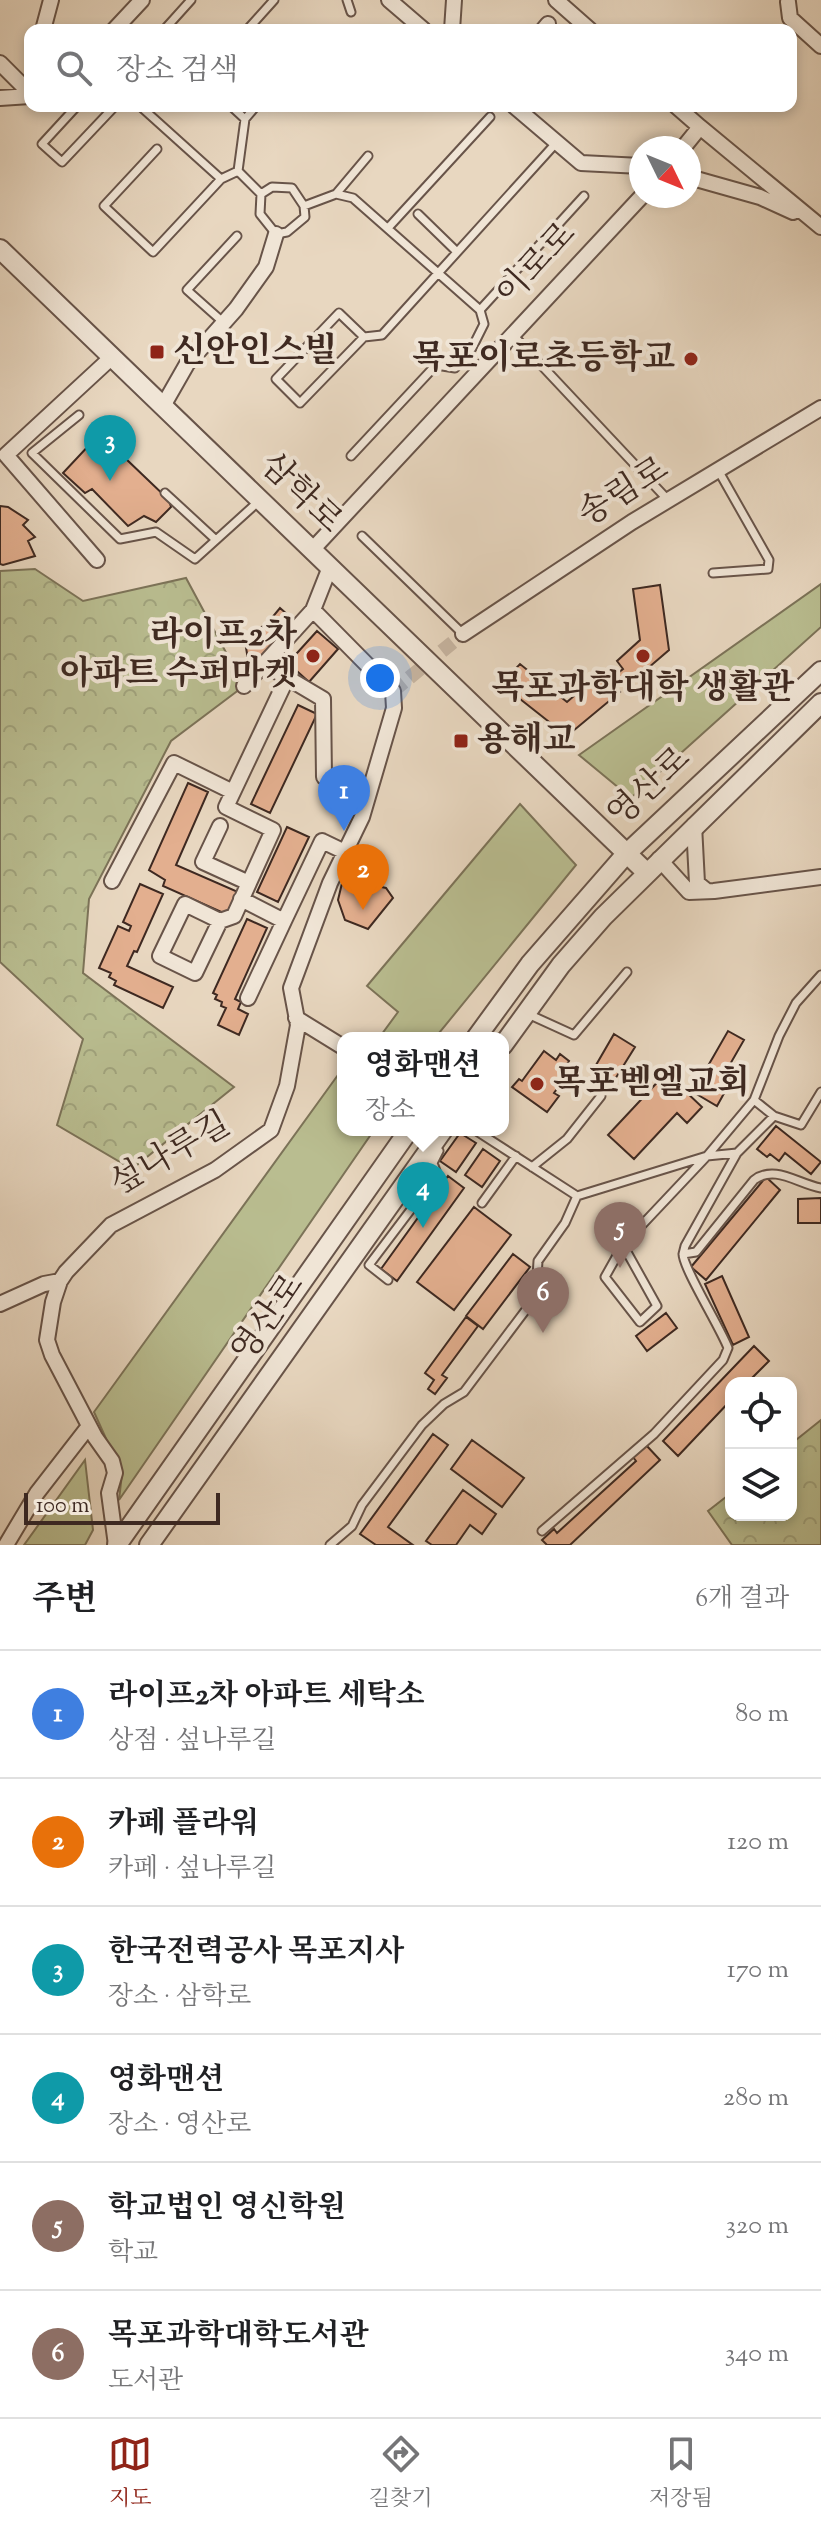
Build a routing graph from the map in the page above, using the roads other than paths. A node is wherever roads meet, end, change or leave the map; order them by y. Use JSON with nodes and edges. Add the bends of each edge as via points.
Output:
{"nodes":[{"id":1,"x":51,"y":0,"type":"edge"},
{"id":2,"x":142,"y":0,"type":"edge"},
{"id":3,"x":191,"y":0,"type":"edge"},
{"id":4,"x":274,"y":0,"type":"edge"},
{"id":5,"x":347,"y":0,"type":"edge"},
{"id":6,"x":389,"y":0,"type":"edge"},
{"id":7,"x":454,"y":0,"type":"edge"},
{"id":8,"x":556,"y":0,"type":"edge"},
{"id":9,"x":788,"y":2,"type":"dead end"},
{"id":10,"x":351,"y":12,"type":"dead end"},
{"id":11,"x":45,"y":24,"type":"edge"},
{"id":12,"x":120,"y":24,"type":"edge"},
{"id":13,"x":169,"y":24,"type":"edge"},
{"id":14,"x":252,"y":24,"type":"edge"},
{"id":15,"x":417,"y":24,"type":"edge"},
{"id":16,"x":452,"y":24,"type":"edge"},
{"id":17,"x":583,"y":24,"type":"edge"},
{"id":18,"x":797,"y":24,"type":"edge"},
{"id":19,"x":797,"y":24,"type":"edge"},
{"id":20,"x":821,"y":46,"type":"edge"},
{"id":21,"x":0,"y":63,"type":"edge"},
{"id":22,"x":24,"y":85,"type":"edge"},
{"id":23,"x":24,"y":91,"type":"edge"},
{"id":24,"x":0,"y":98,"type":"edge"},
{"id":25,"x":71,"y":112,"type":"edge"},
{"id":26,"x":109,"y":112,"type":"edge"},
{"id":27,"x":147,"y":112,"type":"edge"},
{"id":28,"x":237,"y":112,"type":"edge"},
{"id":29,"x":251,"y":112,"type":"edge"},
{"id":30,"x":521,"y":112,"type":"edge"},
{"id":31,"x":683,"y":112,"type":"edge"},
{"id":32,"x":490,"y":117,"type":"dead end"},
{"id":33,"x":245,"y":119,"type":"junction"},
{"id":34,"x":700,"y":127,"type":"junction"},
{"id":35,"x":693,"y":136,"type":"edge"},
{"id":36,"x":557,"y":142,"type":"junction"},
{"id":37,"x":157,"y":149,"type":"dead end"},
{"id":38,"x":368,"y":156,"type":"dead end"},
{"id":39,"x":629,"y":165,"type":"edge"},
{"id":40,"x":238,"y":171,"type":"junction"},
{"id":41,"x":221,"y":179,"type":"junction"},
{"id":42,"x":701,"y":180,"type":"edge"},
{"id":43,"x":261,"y":194,"type":"junction"},
{"id":44,"x":336,"y":194,"type":"junction"},
{"id":45,"x":584,"y":196,"type":"dead end"},
{"id":46,"x":304,"y":206,"type":"junction"},
{"id":47,"x":631,"y":208,"type":"edge"},
{"id":48,"x":418,"y":214,"type":"dead end"},
{"id":49,"x":821,"y":227,"type":"edge"},
{"id":50,"x":388,"y":228,"type":"junction"},
{"id":51,"x":276,"y":234,"type":"junction"},
{"id":52,"x":237,"y":236,"type":"dead end"},
{"id":53,"x":0,"y":249,"type":"edge"},
{"id":54,"x":456,"y":251,"type":"junction"},
{"id":55,"x":437,"y":272,"type":"junction"},
{"id":56,"x":480,"y":310,"type":"junction"},
{"id":57,"x":224,"y":323,"type":"junction"},
{"id":58,"x":513,"y":335,"type":"junction"},
{"id":59,"x":364,"y":337,"type":"junction"},
{"id":60,"x":112,"y":357,"type":"junction"},
{"id":61,"x":163,"y":406,"type":"junction"},
{"id":62,"x":821,"y":408,"type":"edge"},
{"id":63,"x":79,"y":415,"type":"dead end"},
{"id":64,"x":351,"y":456,"type":"dead end"},
{"id":65,"x":718,"y":470,"type":"junction"},
{"id":66,"x":165,"y":493,"type":"dead end"},
{"id":67,"x":260,"y":500,"type":"junction"},
{"id":68,"x":668,"y":500,"type":"junction"},
{"id":69,"x":362,"y":536,"type":"dead end"},
{"id":70,"x":216,"y":540,"type":"junction"},
{"id":71,"x":312,"y":550,"type":"junction"},
{"id":72,"x":97,"y":560,"type":"dead end"},
{"id":73,"x":330,"y":567,"type":"junction"},
{"id":74,"x":713,"y":573,"type":"dead end"},
{"id":75,"x":313,"y":610,"type":"junction"},
{"id":76,"x":463,"y":634,"type":"joint"},
{"id":77,"x":264,"y":664,"type":"junction"},
{"id":78,"x":821,"y":671,"type":"edge"},
{"id":79,"x":287,"y":678,"type":"junction"},
{"id":80,"x":244,"y":686,"type":"dead end"},
{"id":81,"x":817,"y":709,"type":"edge"},
{"id":82,"x":324,"y":777,"type":"dead end"},
{"id":83,"x":233,"y":792,"type":"junction"},
{"id":84,"x":694,"y":825,"type":"junction"},
{"id":85,"x":220,"y":826,"type":"dead end"},
{"id":86,"x":345,"y":852,"type":"junction"},
{"id":87,"x":626,"y":854,"type":"junction"},
{"id":88,"x":653,"y":866,"type":"junction"},
{"id":89,"x":821,"y":877,"type":"edge"},
{"id":90,"x":112,"y":881,"type":"dead end"},
{"id":91,"x":249,"y":883,"type":"junction"},
{"id":92,"x":707,"y":891,"type":"junction"},
{"id":93,"x":241,"y":899,"type":"junction"},
{"id":94,"x":220,"y":921,"type":"junction"},
{"id":95,"x":284,"y":921,"type":"junction"},
{"id":96,"x":627,"y":972,"type":"dead end"},
{"id":97,"x":821,"y":975,"type":"edge"},
{"id":98,"x":248,"y":998,"type":"dead end"},
{"id":99,"x":526,"y":1014,"type":"junction"},
{"id":100,"x":296,"y":1018,"type":"junction"},
{"id":101,"x":480,"y":1032,"type":"edge"},
{"id":102,"x":509,"y":1037,"type":"edge"},
{"id":103,"x":337,"y":1043,"type":"edge"},
{"id":104,"x":821,"y":1092,"type":"edge"},
{"id":105,"x":601,"y":1096,"type":"dead end"},
{"id":106,"x":754,"y":1100,"type":"junction"},
{"id":107,"x":774,"y":1116,"type":"junction"},
{"id":108,"x":405,"y":1136,"type":"edge"},
{"id":109,"x":439,"y":1136,"type":"edge"},
{"id":110,"x":450,"y":1136,"type":"edge"},
{"id":111,"x":484,"y":1136,"type":"edge"},
{"id":112,"x":737,"y":1153,"type":"junction"},
{"id":113,"x":516,"y":1156,"type":"junction"},
{"id":114,"x":707,"y":1156,"type":"junction"},
{"id":115,"x":532,"y":1167,"type":"junction"},
{"id":116,"x":821,"y":1188,"type":"edge"},
{"id":117,"x":577,"y":1196,"type":"junction"},
{"id":118,"x":482,"y":1203,"type":"dead end"},
{"id":119,"x":623,"y":1245,"type":"junction"},
{"id":120,"x":683,"y":1254,"type":"junction"},
{"id":121,"x":388,"y":1280,"type":"dead end"},
{"id":122,"x":60,"y":1281,"type":"junction"},
{"id":123,"x":0,"y":1304,"type":"edge"},
{"id":124,"x":89,"y":1426,"type":"junction"},
{"id":125,"x":542,"y":1531,"type":"dead end"},
{"id":126,"x":6,"y":1545,"type":"edge"},
{"id":127,"x":116,"y":1545,"type":"edge"},
{"id":128,"x":149,"y":1545,"type":"edge"},
{"id":129,"x":330,"y":1545,"type":"edge"}],
"edges":[{"from":1,"to":11,"type":"street"},
{"from":2,"to":12,"type":"street"},
{"from":3,"to":13,"type":"lane"},
{"from":4,"to":14,"type":"lane"},
{"from":5,"to":10,"type":"lane"},
{"from":6,"to":15,"type":"street"},
{"from":7,"to":16,"type":"street"},
{"from":8,"to":17,"type":"street"},
{"from":9,"to":19,"type":"street"},
{"from":18,"to":20,"type":"street"},
{"from":21,"to":22,"type":"street"},
{"from":23,"to":24,"type":"street"},
{"from":25,"to":26,"type":"lane","via":[[42,144],[62,162]]},
{"from":27,"to":41,"type":"lane"},
{"from":28,"to":33,"type":"lane"},
{"from":29,"to":33,"type":"lane"},
{"from":30,"to":36,"type":"street"},
{"from":31,"to":34,"type":"street"},
{"from":32,"to":50,"type":"lane"},
{"from":33,"to":40,"type":"lane"},
{"from":34,"to":35,"type":"street"},
{"from":34,"to":49,"type":"street"},
{"from":36,"to":39,"type":"street","via":[[581,163]]},
{"from":36,"to":54,"type":"lane"},
{"from":37,"to":41,"type":"lane","via":[[104,206],[153,252]]},
{"from":38,"to":44,"type":"lane"},
{"from":40,"to":41,"type":"lane"},
{"from":40,"to":43,"type":"lane"},
{"from":42,"to":49,"type":"street","via":[[784,206]]},
{"from":43,"to":46,"type":"lane","via":[[272,187],[292,188]]},
{"from":43,"to":51,"type":"lane","via":[[260,214]]},
{"from":44,"to":46,"type":"lane"},
{"from":44,"to":50,"type":"lane","via":[[353,198]]},
{"from":45,"to":56,"type":"lane"},
{"from":46,"to":51,"type":"lane","via":[[305,217]]},
{"from":47,"to":58,"type":"street","name":"이로로"},
{"from":48,"to":54,"type":"lane"},
{"from":50,"to":55,"type":"lane"},
{"from":51,"to":57,"type":"street","via":[[266,267]]},
{"from":52,"to":57,"type":"lane","via":[[187,290]]},
{"from":53,"to":60,"type":"street","name":"삼학로"},
{"from":54,"to":55,"type":"lane"},
{"from":55,"to":56,"type":"lane"},
{"from":55,"to":59,"type":"lane","via":[[382,335]]},
{"from":56,"to":64,"type":"lane","via":[[484,324],[455,368],[436,365]]},
{"from":57,"to":61,"type":"street","via":[[187,364]]},
{"from":58,"to":68,"type":"lane"},
{"from":58,"to":71,"type":"street","name":"이로로"},
{"from":59,"to":59,"type":"lane","via":[[300,403],[276,379],[339,313]]},
{"from":60,"to":61,"type":"street","name":"삼학로"},
{"from":60,"to":72,"type":"street","via":[[6,455]]},
{"from":61,"to":67,"type":"street","name":"삼학로"},
{"from":62,"to":65,"type":"street","name":"송림로"},
{"from":63,"to":70,"type":"lane","via":[[32,453],[120,539],[156,532],[195,559]]},
{"from":65,"to":68,"type":"street","name":"송림로"},
{"from":65,"to":74,"type":"lane","via":[[769,560],[768,569]]},
{"from":66,"to":70,"type":"lane"},
{"from":67,"to":70,"type":"lane"},
{"from":67,"to":71,"type":"street","name":"삼학로"},
{"from":68,"to":76,"type":"street","name":"송림로"},
{"from":69,"to":76,"type":"lane"},
{"from":71,"to":73,"type":"street","name":"삼학로"},
{"from":73,"to":75,"type":"street"},
{"from":73,"to":87,"type":"street","name":"삼학로"},
{"from":75,"to":77,"type":"street"},
{"from":75,"to":86,"type":"street","name":"섶나루길","via":[[393,691],[394,708],[362,817]]},
{"from":77,"to":79,"type":"street"},
{"from":77,"to":80,"type":"street"},
{"from":78,"to":87,"type":"street","name":"영산로"},
{"from":79,"to":82,"type":"street","via":[[323,699]]},
{"from":79,"to":83,"type":"street"},
{"from":81,"to":84,"type":"street","name":"영산로"},
{"from":83,"to":90,"type":"street","via":[[174,763]]},
{"from":83,"to":91,"type":"street","via":[[226,807],[273,830]]},
{"from":84,"to":88,"type":"street","name":"영산로"},
{"from":84,"to":92,"type":"street","via":[[697,883]]},
{"from":85,"to":91,"type":"street","via":[[203,862]]},
{"from":86,"to":95,"type":"street","via":[[322,841]]},
{"from":86,"to":100,"type":"street","name":"섶나루길","via":[[291,988]]},
{"from":87,"to":88,"type":"street"},
{"from":87,"to":101,"type":"street","name":"영산로","via":[[530,964]]},
{"from":88,"to":92,"type":"street","via":[[689,892]]},
{"from":88,"to":99,"type":"street","name":"영산로","via":[[561,965]]},
{"from":89,"to":92,"type":"street"},
{"from":91,"to":93,"type":"street"},
{"from":93,"to":94,"type":"street","via":[[234,916]]},
{"from":93,"to":95,"type":"street"},
{"from":94,"to":94,"type":"street","via":[[195,973],[160,956],[185,904]]},
{"from":95,"to":98,"type":"street"},
{"from":96,"to":99,"type":"lane","via":[[574,1035]]},
{"from":97,"to":106,"type":"lane","via":[[796,1003]]},
{"from":99,"to":102,"type":"street","name":"영산로"},
{"from":100,"to":103,"type":"street"},
{"from":100,"to":122,"type":"street","name":"섶나루길","via":[[287,1086],[271,1130],[215,1170],[111,1225]]},
{"from":104,"to":107,"type":"lane","via":[[801,1125]]},
{"from":105,"to":115,"type":"lane","via":[[567,1139]]},
{"from":106,"to":107,"type":"lane"},
{"from":106,"to":114,"type":"lane"},
{"from":107,"to":112,"type":"lane"},
{"from":108,"to":127,"type":"street","name":"영산로"},
{"from":109,"to":128,"type":"street","name":"영산로"},
{"from":110,"to":121,"type":"lane","via":[[435,1157],[434,1179],[369,1265]]},
{"from":111,"to":113,"type":"lane"},
{"from":112,"to":114,"type":"lane"},
{"from":112,"to":120,"type":"lane"},
{"from":113,"to":115,"type":"lane"},
{"from":113,"to":118,"type":"lane"},
{"from":114,"to":117,"type":"lane"},
{"from":114,"to":119,"type":"lane"},
{"from":115,"to":117,"type":"lane"},
{"from":116,"to":120,"type":"lane","via":[[775,1172],[763,1174],[696,1252]]},
{"from":117,"to":129,"type":"lane","via":[[538,1261],[531,1303],[464,1392],[422,1425],[352,1526]]},
{"from":119,"to":119,"type":"lane","via":[[605,1277],[640,1322],[657,1306]]},
{"from":120,"to":125,"type":"lane","via":[[728,1348],[723,1360],[654,1434]]},
{"from":122,"to":123,"type":"street"},
{"from":122,"to":124,"type":"street","name":"섶나루길","via":[[47,1340]]},
{"from":124,"to":126,"type":"street","via":[[37,1493]]},
{"from":124,"to":127,"type":"street","name":"섶나루길","via":[[115,1473],[109,1493]]}]}
